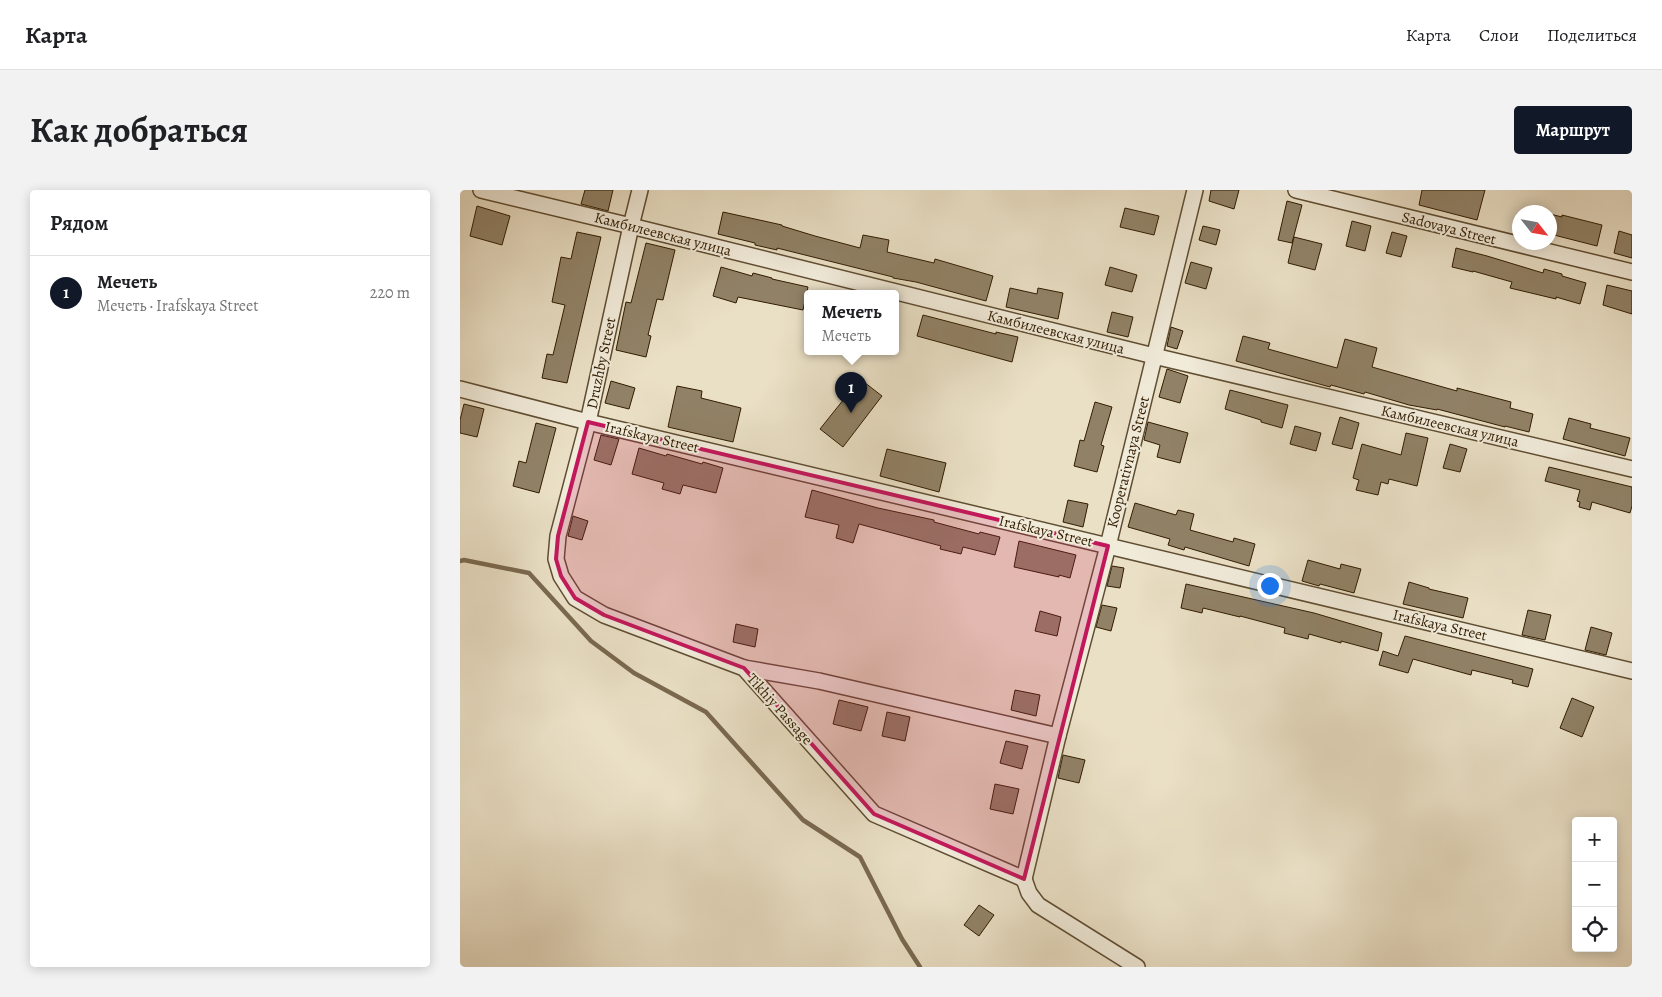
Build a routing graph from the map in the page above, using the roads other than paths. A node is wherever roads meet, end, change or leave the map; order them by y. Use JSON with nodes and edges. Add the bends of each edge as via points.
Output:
{"nodes":[{"id":1,"x":481,"y":190,"type":"edge"},
{"id":2,"x":640,"y":190,"type":"edge"},
{"id":3,"x":1195,"y":190,"type":"edge"},
{"id":4,"x":1296,"y":190,"type":"edge"},
{"id":5,"x":631,"y":226,"type":"junction"},
{"id":6,"x":1632,"y":272,"type":"edge"},
{"id":7,"x":888,"y":290,"type":"edge"},
{"id":8,"x":899,"y":293,"type":"edge"},
{"id":9,"x":1154,"y":356,"type":"junction"},
{"id":10,"x":460,"y":389,"type":"edge"},
{"id":11,"x":588,"y":422,"type":"junction"},
{"id":12,"x":1632,"y":469,"type":"edge"},
{"id":13,"x":558,"y":536,"type":"joint"},
{"id":14,"x":1108,"y":546,"type":"junction"},
{"id":15,"x":744,"y":668,"type":"junction"},
{"id":16,"x":1632,"y":671,"type":"edge"},
{"id":17,"x":1058,"y":736,"type":"junction"},
{"id":18,"x":1024,"y":879,"type":"junction"},
{"id":19,"x":1137,"y":967,"type":"edge"}],
"edges":[{"from":1,"to":5,"type":"street","name":"Камбилеевская улица"},
{"from":2,"to":5,"type":"street","name":"Druzhby Street"},
{"from":3,"to":9,"type":"street","name":"Kooperativnaya Street"},
{"from":4,"to":6,"type":"street","name":"Sadovaya Street"},
{"from":5,"to":7,"type":"street","name":"Камбилеевская улица"},
{"from":5,"to":11,"type":"street","name":"Druzhby Street"},
{"from":8,"to":9,"type":"street","name":"Камбилеевская улица"},
{"from":9,"to":12,"type":"street","name":"Камбилеевская улица"},
{"from":9,"to":14,"type":"street","name":"Kooperativnaya Street"},
{"from":10,"to":11,"type":"street","name":"Irafskaya Street"},
{"from":11,"to":13,"type":"street","name":"Druzhby Street"},
{"from":11,"to":14,"type":"street","name":"Irafskaya Street"},
{"from":13,"to":15,"type":"street","name":"Tikhiy Passage","via":[[556,559],[561,576],[575,598],[604,615]]},
{"from":14,"to":16,"type":"street","name":"Irafskaya Street"},
{"from":14,"to":17,"type":"street","name":"Kooperativnaya Street"},
{"from":15,"to":17,"type":"street","via":[[819,681]]},
{"from":15,"to":18,"type":"street","name":"Tikhiy Passage","via":[[874,814]]},
{"from":17,"to":18,"type":"street","name":"Kooperativnaya Street"},
{"from":18,"to":19,"type":"street","via":[[1038,905]]}]}
